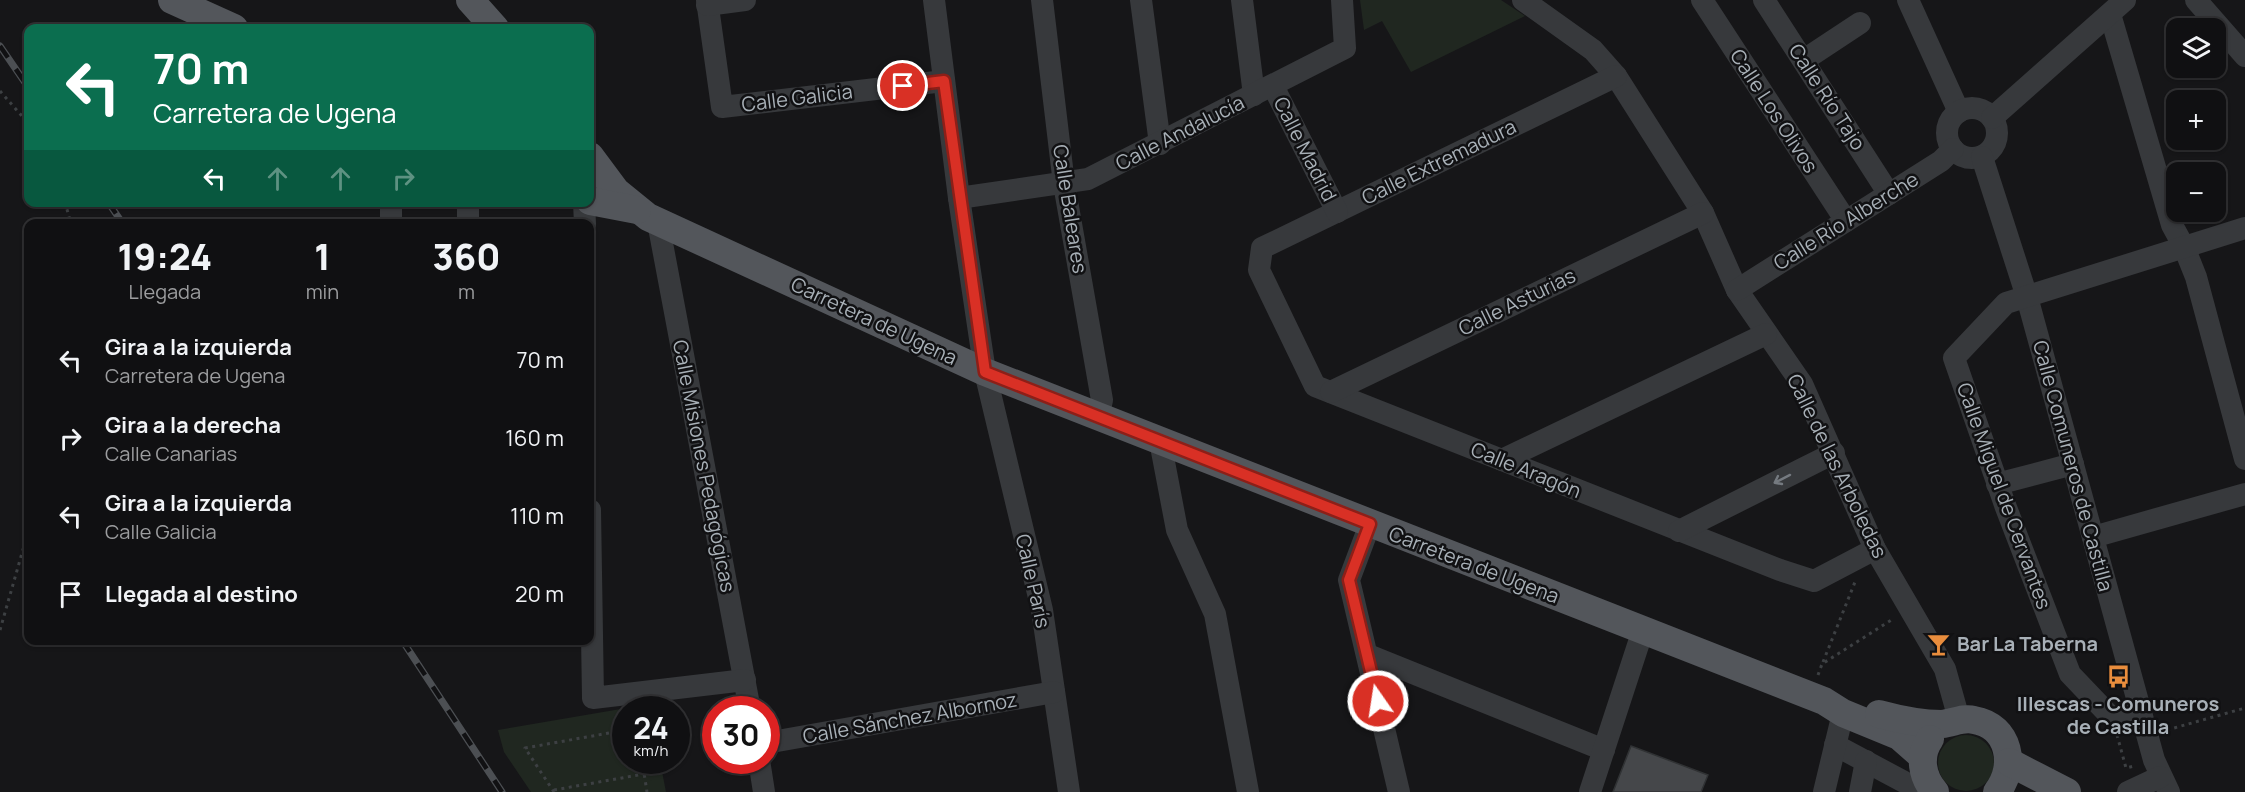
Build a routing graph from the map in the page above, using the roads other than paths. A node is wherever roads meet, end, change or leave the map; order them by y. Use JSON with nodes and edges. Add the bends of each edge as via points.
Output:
{"nodes":[{"id":1,"x":172,"y":0,"type":"edge"},
{"id":2,"x":471,"y":0,"type":"edge"},
{"id":3,"x":745,"y":0,"type":"edge"},
{"id":4,"x":934,"y":0,"type":"edge"},
{"id":5,"x":1042,"y":0,"type":"edge"},
{"id":6,"x":1142,"y":0,"type":"edge"},
{"id":7,"x":1242,"y":0,"type":"edge"},
{"id":8,"x":1342,"y":0,"type":"edge"},
{"id":9,"x":1523,"y":0,"type":"edge"},
{"id":10,"x":1702,"y":0,"type":"edge"},
{"id":11,"x":1908,"y":0,"type":"edge"},
{"id":12,"x":2196,"y":0,"type":"edge"},
{"id":13,"x":707,"y":2,"type":"edge"},
{"id":14,"x":1770,"y":2,"type":"edge"},
{"id":15,"x":2118,"y":7,"type":"edge"},
{"id":16,"x":1860,"y":23,"type":"dead end"},
{"id":17,"x":225,"y":24,"type":"edge"},
{"id":18,"x":492,"y":24,"type":"edge"},
{"id":19,"x":2245,"y":56,"type":"edge"},
{"id":20,"x":1804,"y":60,"type":"junction"},
{"id":21,"x":1616,"y":75,"type":"junction"},
{"id":22,"x":944,"y":81,"type":"junction"},
{"id":23,"x":1264,"y":91,"type":"junction"},
{"id":24,"x":1959,"y":112,"type":"junction"},
{"id":25,"x":1992,"y":118,"type":"junction"},
{"id":26,"x":1160,"y":144,"type":"junction"},
{"id":27,"x":1953,"y":149,"type":"junction"},
{"id":28,"x":1982,"y":157,"type":"junction"},
{"id":29,"x":594,"y":161,"type":"edge"},
{"id":30,"x":1064,"y":184,"type":"junction"},
{"id":31,"x":1888,"y":194,"type":"junction"},
{"id":32,"x":959,"y":198,"type":"junction"},
{"id":33,"x":594,"y":202,"type":"edge"},
{"id":34,"x":1337,"y":212,"type":"junction"},
{"id":35,"x":1703,"y":213,"type":"junction"},
{"id":36,"x":647,"y":216,"type":"junction"},
{"id":37,"x":1846,"y":221,"type":"junction"},
{"id":38,"x":2245,"y":228,"type":"edge"},
{"id":39,"x":2184,"y":247,"type":"junction"},
{"id":40,"x":1262,"y":248,"type":"joint"},
{"id":41,"x":1737,"y":290,"type":"junction"},
{"id":42,"x":2026,"y":297,"type":"junction"},
{"id":43,"x":1766,"y":334,"type":"junction"},
{"id":44,"x":985,"y":372,"type":"junction"},
{"id":45,"x":1330,"y":392,"type":"junction"},
{"id":46,"x":1098,"y":418,"type":"junction"},
{"id":47,"x":1160,"y":441,"type":"junction"},
{"id":48,"x":1834,"y":453,"type":"junction"},
{"id":49,"x":2245,"y":459,"type":"edge"},
{"id":50,"x":1502,"y":460,"type":"junction"},
{"id":51,"x":2073,"y":464,"type":"junction"},
{"id":52,"x":1997,"y":484,"type":"junction"},
{"id":53,"x":2245,"y":494,"type":"edge"},
{"id":54,"x":1370,"y":524,"type":"junction"},
{"id":55,"x":1679,"y":531,"type":"junction"},
{"id":56,"x":2093,"y":537,"type":"junction"},
{"id":57,"x":1866,"y":554,"type":"junction"},
{"id":58,"x":1643,"y":630,"type":"junction"},
{"id":59,"x":592,"y":645,"type":"edge"},
{"id":60,"x":1368,"y":655,"type":"junction"},
{"id":61,"x":745,"y":680,"type":"junction"},
{"id":62,"x":1054,"y":692,"type":"junction"},
{"id":63,"x":748,"y":696,"type":"edge"},
{"id":64,"x":1826,"y":703,"type":"junction"},
{"id":65,"x":2140,"y":712,"type":"junction"},
{"id":66,"x":1953,"y":721,"type":"junction"},
{"id":67,"x":780,"y":741,"type":"edge"},
{"id":68,"x":1835,"y":745,"type":"junction"},
{"id":69,"x":1604,"y":750,"type":"junction"},
{"id":70,"x":1923,"y":758,"type":"junction"},
{"id":71,"x":1866,"y":761,"type":"junction"},
{"id":72,"x":2009,"y":762,"type":"junction"},
{"id":73,"x":761,"y":774,"type":"edge"},
{"id":74,"x":2167,"y":788,"type":"edge"},
{"id":75,"x":1934,"y":791,"type":"edge"},
{"id":76,"x":764,"y":792,"type":"edge"},
{"id":77,"x":1069,"y":792,"type":"edge"},
{"id":78,"x":1248,"y":792,"type":"edge"},
{"id":79,"x":1399,"y":792,"type":"edge"},
{"id":80,"x":1590,"y":792,"type":"edge"},
{"id":81,"x":1824,"y":792,"type":"edge"},
{"id":82,"x":1860,"y":792,"type":"edge"},
{"id":83,"x":1997,"y":792,"type":"edge"},
{"id":84,"x":2043,"y":792,"type":"edge"},
{"id":85,"x":2067,"y":792,"type":"edge"},
{"id":86,"x":2128,"y":792,"type":"edge"}],
"edges":[{"from":1,"to":17,"type":"main road"},
{"from":2,"to":18,"type":"main road"},
{"from":3,"to":13,"type":"street"},
{"from":4,"to":22,"type":"street","name":"Calle París"},
{"from":5,"to":30,"type":"street","name":"Calle Baleares"},
{"from":6,"to":26,"type":"street"},
{"from":7,"to":23,"type":"street","name":"Calle Madrid"},
{"from":8,"to":23,"type":"street","name":"Calle Andalucía","via":[[1345,48]]},
{"from":9,"to":21,"type":"street","name":"Calle de las Arboledas","via":[[1593,50]]},
{"from":10,"to":37,"type":"street","name":"Calle Los Olivos"},
{"from":11,"to":24,"type":"street"},
{"from":12,"to":19,"type":"street"},
{"from":13,"to":22,"type":"street","name":"Calle Galicia","via":[[722,107]]},
{"from":14,"to":20,"type":"street","name":"Calle Río Tajo"},
{"from":15,"to":25,"type":"street"},
{"from":15,"to":39,"type":"street","via":[[2172,225]]},
{"from":16,"to":20,"type":"street"},
{"from":20,"to":31,"type":"street","name":"Calle Río Tajo"},
{"from":21,"to":34,"type":"street","name":"Calle Extremadura"},
{"from":21,"to":35,"type":"street","name":"Calle de las Arboledas"},
{"from":22,"to":32,"type":"street","name":"Calle París"},
{"from":23,"to":26,"type":"street","name":"Calle Andalucía"},
{"from":23,"to":34,"type":"street","name":"Calle Madrid"},
{"from":24,"to":25,"type":"street","via":[[1980,109]]},
{"from":24,"to":27,"type":"street","via":[[1948,125]]},
{"from":25,"to":28,"type":"street","via":[[1996,139]]},
{"from":26,"to":30,"type":"street","name":"Calle Andalucía","via":[[1088,179]]},
{"from":27,"to":28,"type":"street","via":[[1966,157]]},
{"from":27,"to":31,"type":"street","name":"Calle Río Alberche"},
{"from":28,"to":42,"type":"street","name":"Calle Comuneros de Castilla"},
{"from":29,"to":36,"type":"main road","via":[[616,191]]},
{"from":30,"to":32,"type":"street","name":"Calle Andalucía"},
{"from":30,"to":46,"type":"street","name":"Calle Baleares","via":[[1102,400]]},
{"from":31,"to":37,"type":"street","name":"Calle Río Alberche"},
{"from":32,"to":44,"type":"street","name":"Calle París"},
{"from":33,"to":36,"type":"main road","name":"Carretera de Ugena"},
{"from":34,"to":40,"type":"street","name":"Calle Extremadura"},
{"from":35,"to":41,"type":"street","name":"Calle de las Arboledas"},
{"from":35,"to":45,"type":"street","name":"Calle Asturias"},
{"from":36,"to":44,"type":"main road","name":"Carretera de Ugena"},
{"from":36,"to":61,"type":"street","name":"Calle Misiones Pedagógicas"},
{"from":37,"to":41,"type":"street","name":"Calle Río Alberche"},
{"from":38,"to":39,"type":"street"},
{"from":39,"to":42,"type":"street"},
{"from":39,"to":49,"type":"street","via":[[2196,277]]},
{"from":40,"to":45,"type":"street","name":"Calle Aragón","via":[[1259,270],[1315,386]]},
{"from":41,"to":43,"type":"street","name":"Calle de las Arboledas"},
{"from":42,"to":51,"type":"street","name":"Calle Comuneros de Castilla"},
{"from":42,"to":52,"type":"street","name":"Calle Miguel de Cervantes","via":[[2006,303],[1954,358]]},
{"from":43,"to":48,"type":"street","name":"Calle de las Arboledas","via":[[1802,384]]},
{"from":43,"to":50,"type":"street"},
{"from":44,"to":46,"type":"main road","name":"Carretera de Ugena"},
{"from":44,"to":62,"type":"street","name":"Calle París","via":[[1042,610]]},
{"from":45,"to":50,"type":"street","name":"Calle Aragón"},
{"from":46,"to":47,"type":"main road","name":"Carretera de Ugena"},
{"from":47,"to":54,"type":"main road","name":"Carretera de Ugena"},
{"from":47,"to":78,"type":"street","via":[[1177,530],[1215,614]]},
{"from":48,"to":55,"type":"street","one_way":true},
{"from":48,"to":57,"type":"street","name":"Calle de las Arboledas"},
{"from":50,"to":55,"type":"street","name":"Calle Aragón"},
{"from":51,"to":52,"type":"street"},
{"from":51,"to":56,"type":"street","name":"Calle Comuneros de Castilla"},
{"from":52,"to":65,"type":"street","name":"Calle Miguel de Cervantes","via":[[2070,674],[2112,718]]},
{"from":53,"to":56,"type":"street"},
{"from":54,"to":58,"type":"main road","name":"Carretera de Ugena"},
{"from":54,"to":60,"type":"street","via":[[1349,580]]},
{"from":55,"to":57,"type":"street","name":"Calle Aragón","via":[[1814,581]]},
{"from":56,"to":65,"type":"street","name":"Calle Comuneros de Castilla"},
{"from":57,"to":66,"type":"street","name":"Calle de las Arboledas","via":[[1909,608],[1945,669]]},
{"from":58,"to":64,"type":"main road","name":"Carretera de Ugena"},
{"from":58,"to":69,"type":"street"},
{"from":59,"to":61,"type":"street","via":[[593,698]]},
{"from":60,"to":69,"type":"street"},
{"from":60,"to":79,"type":"street"},
{"from":61,"to":63,"type":"street","name":"Calle Misiones Pedagógicas"},
{"from":62,"to":67,"type":"street","name":"Calle Sánchez Albornoz"},
{"from":62,"to":77,"type":"street","name":"Calle París"},
{"from":64,"to":66,"type":"main road","via":[[1914,723]]},
{"from":64,"to":68,"type":"street"},
{"from":64,"to":70,"type":"main road","name":"Carretera de Ugena","via":[[1899,736]]},
{"from":65,"to":74,"type":"street","name":"Calle Comuneros de Castilla"},
{"from":66,"to":70,"type":"main road","via":[[1927,743]]},
{"from":66,"to":72,"type":"main road","via":[[1974,720],[1994,729],[2007,747]]},
{"from":68,"to":71,"type":"street"},
{"from":68,"to":81,"type":"street"},
{"from":69,"to":80,"type":"street"},
{"from":70,"to":71,"type":"street","via":[[1905,764]]},
{"from":70,"to":75,"type":"main road","via":[[1926,778]]},
{"from":71,"to":75,"type":"street","via":[[1908,784]]},
{"from":71,"to":82,"type":"street"},
{"from":72,"to":83,"type":"main road","via":[[2004,783]]},
{"from":72,"to":85,"type":"main road"},
{"from":73,"to":76,"type":"street"},
{"from":74,"to":86,"type":"street"},
{"from":83,"to":84,"type":"main road"}]}
